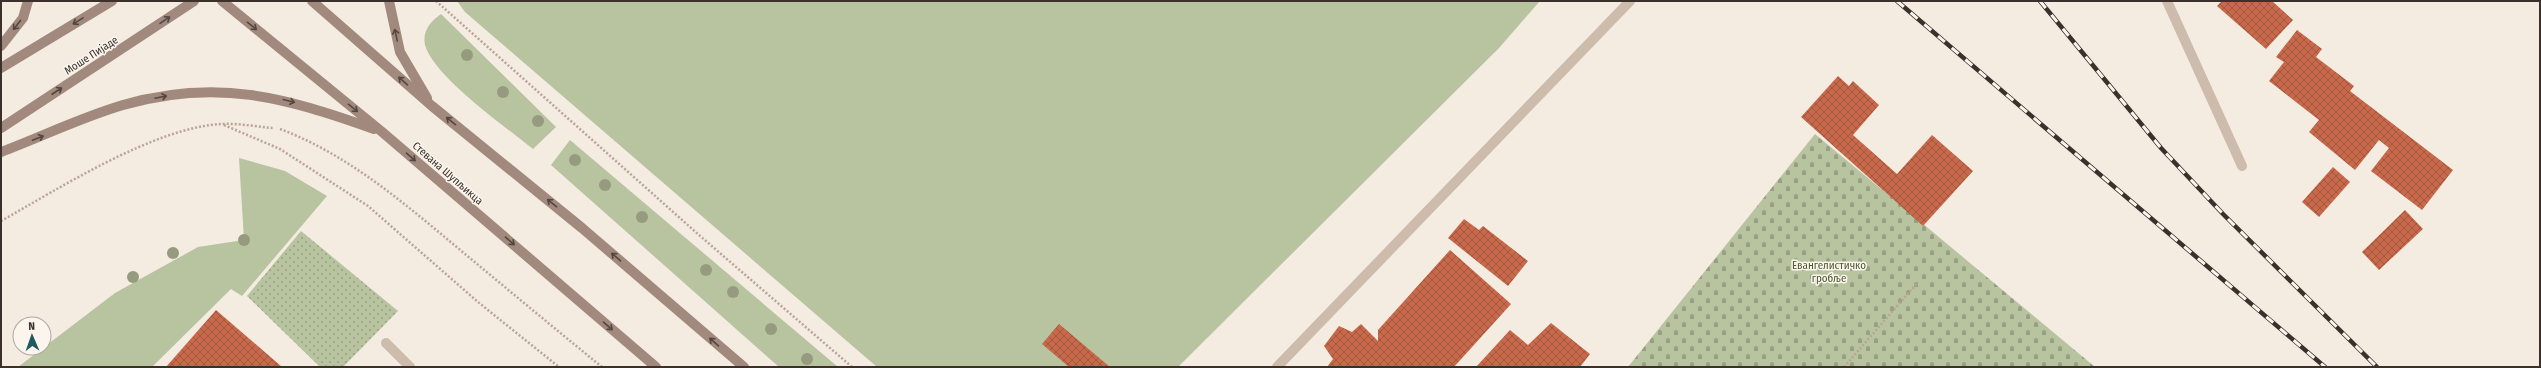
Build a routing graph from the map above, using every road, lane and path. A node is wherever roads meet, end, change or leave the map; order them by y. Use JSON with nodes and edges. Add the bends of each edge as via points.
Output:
{"nodes":[{"id":1,"x":28,"y":1,"type":"edge"},
{"id":2,"x":112,"y":1,"type":"edge"},
{"id":3,"x":194,"y":1,"type":"edge"},
{"id":4,"x":222,"y":1,"type":"edge"},
{"id":5,"x":312,"y":1,"type":"edge"},
{"id":6,"x":389,"y":1,"type":"edge"},
{"id":7,"x":436,"y":1,"type":"edge"},
{"id":8,"x":1630,"y":1,"type":"edge"},
{"id":9,"x":2167,"y":1,"type":"edge"},
{"id":10,"x":1,"y":46,"type":"edge"},
{"id":11,"x":1,"y":68,"type":"edge"},
{"id":12,"x":432,"y":106,"type":"junction"},
{"id":13,"x":222,"y":124,"type":"junction"},
{"id":14,"x":1,"y":128,"type":"edge"},
{"id":15,"x":381,"y":131,"type":"junction"},
{"id":16,"x":1,"y":152,"type":"edge"},
{"id":17,"x":2242,"y":166,"type":"dead end"},
{"id":18,"x":1,"y":221,"type":"edge"},
{"id":19,"x":1918,"y":282,"type":"dead end"},
{"id":20,"x":386,"y":343,"type":"dead end"},
{"id":21,"x":410,"y":367,"type":"edge"},
{"id":22,"x":559,"y":367,"type":"edge"},
{"id":23,"x":602,"y":367,"type":"edge"},
{"id":24,"x":656,"y":367,"type":"edge"},
{"id":25,"x":744,"y":367,"type":"edge"},
{"id":26,"x":852,"y":367,"type":"edge"},
{"id":27,"x":1277,"y":367,"type":"edge"},
{"id":28,"x":1844,"y":367,"type":"edge"}],
"edges":[{"from":1,"to":10,"type":"main road","one_way":true,"via":[[23,18]]},
{"from":2,"to":11,"type":"main road","one_way":true},
{"from":14,"to":3,"type":"main road","name":"Моше Пијаде","one_way":true},
{"from":4,"to":15,"type":"main road","name":"Стевана Шупљикца","one_way":true},
{"from":12,"to":5,"type":"main road","one_way":true},
{"from":12,"to":6,"type":"main road","one_way":true,"via":[[400,52]]},
{"from":7,"to":26,"type":"path"},
{"from":8,"to":27,"type":"lane"},
{"from":9,"to":17,"type":"lane"},
{"from":25,"to":12,"type":"main road","one_way":true,"via":[[582,228]]},
{"from":13,"to":18,"type":"path","via":[[189,130],[147,145],[102,165]]},
{"from":13,"to":22,"type":"path","via":[[280,149],[368,206],[478,302]]},
{"from":13,"to":23,"type":"path","via":[[276,128],[308,140],[344,161],[423,219]]},
{"from":16,"to":15,"type":"main road","one_way":true,"via":[[122,105],[185,93],[219,91],[271,97],[313,107]]},
{"from":15,"to":24,"type":"main road","name":"Стевана Шупљикца","one_way":true},
{"from":19,"to":28,"type":"path"},
{"from":20,"to":21,"type":"lane"}]}
